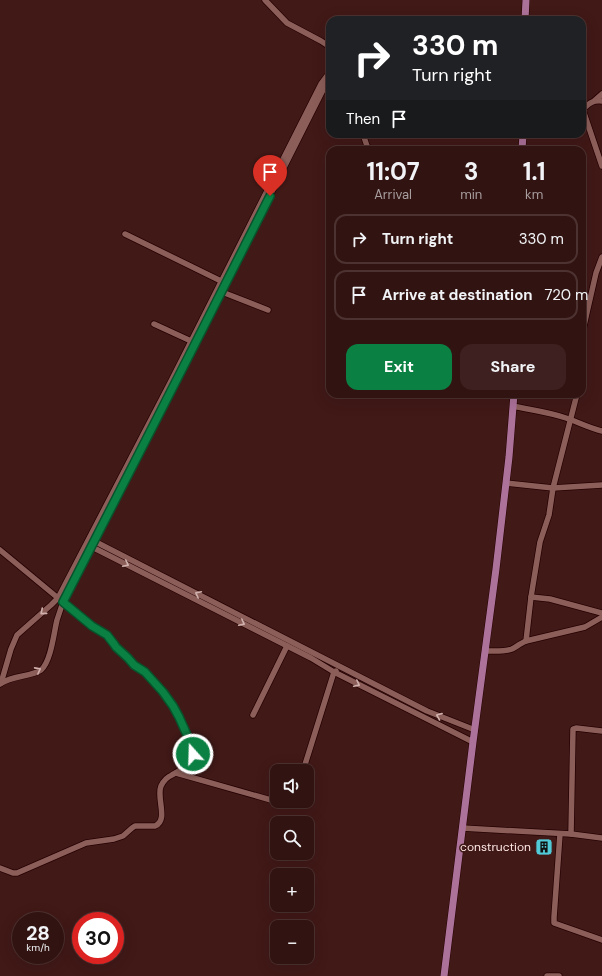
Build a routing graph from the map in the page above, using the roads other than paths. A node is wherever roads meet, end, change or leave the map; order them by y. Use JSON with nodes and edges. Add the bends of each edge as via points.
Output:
{"nodes":[{"id":1,"x":265,"y":0,"type":"edge"},
{"id":2,"x":526,"y":0,"type":"edge"},
{"id":3,"x":525,"y":16,"type":"edge"},
{"id":4,"x":326,"y":44,"type":"edge"},
{"id":5,"x":326,"y":78,"type":"edge"},
{"id":6,"x":326,"y":83,"type":"edge"},
{"id":7,"x":602,"y":94,"type":"edge"},
{"id":8,"x":602,"y":101,"type":"edge"},
{"id":9,"x":592,"y":102,"type":"junction"},
{"id":10,"x":586,"y":107,"type":"edge"},
{"id":11,"x":586,"y":121,"type":"edge"},
{"id":12,"x":602,"y":166,"type":"edge"},
{"id":13,"x":125,"y":234,"type":"dead end"},
{"id":14,"x":602,"y":257,"type":"edge"},
{"id":15,"x":221,"y":281,"type":"junction"},
{"id":16,"x":222,"y":292,"type":"junction"},
{"id":17,"x":268,"y":310,"type":"dead end"},
{"id":18,"x":586,"y":320,"type":"edge"},
{"id":19,"x":154,"y":324,"type":"dead end"},
{"id":20,"x":191,"y":341,"type":"junction"},
{"id":21,"x":514,"y":398,"type":"edge"},
{"id":22,"x":576,"y":398,"type":"edge"},
{"id":23,"x":513,"y":406,"type":"junction"},
{"id":24,"x":571,"y":420,"type":"junction"},
{"id":25,"x":602,"y":430,"type":"edge"},
{"id":26,"x":506,"y":483,"type":"junction"},
{"id":27,"x":602,"y":485,"type":"edge"},
{"id":28,"x":553,"y":488,"type":"junction"},
{"id":29,"x":90,"y":542,"type":"junction"},
{"id":30,"x":0,"y":550,"type":"edge"},
{"id":31,"x":531,"y":597,"type":"junction"},
{"id":32,"x":58,"y":598,"type":"junction"},
{"id":33,"x":63,"y":602,"type":"junction"},
{"id":34,"x":602,"y":613,"type":"edge"},
{"id":35,"x":602,"y":617,"type":"edge"},
{"id":36,"x":526,"y":641,"type":"junction"},
{"id":37,"x":287,"y":646,"type":"junction"},
{"id":38,"x":485,"y":651,"type":"junction"},
{"id":39,"x":339,"y":667,"type":"junction"},
{"id":40,"x":334,"y":672,"type":"junction"},
{"id":41,"x":1,"y":684,"type":"edge"},
{"id":42,"x":253,"y":715,"type":"dead end"},
{"id":43,"x":475,"y":730,"type":"junction"},
{"id":44,"x":602,"y":731,"type":"edge"},
{"id":45,"x":473,"y":742,"type":"junction"},
{"id":46,"x":305,"y":764,"type":"edge"},
{"id":47,"x":176,"y":773,"type":"junction"},
{"id":48,"x":270,"y":800,"type":"edge"},
{"id":49,"x":462,"y":828,"type":"junction"},
{"id":50,"x":560,"y":834,"type":"junction"},
{"id":51,"x":570,"y":834,"type":"junction"},
{"id":52,"x":602,"y":838,"type":"edge"},
{"id":53,"x":0,"y":868,"type":"edge"},
{"id":54,"x":602,"y":940,"type":"edge"},
{"id":55,"x":444,"y":976,"type":"edge"},
{"id":56,"x":546,"y":976,"type":"edge"},
{"id":57,"x":559,"y":976,"type":"edge"}],
"edges":[{"from":1,"to":4,"type":"street","via":[[288,22]]},
{"from":2,"to":3,"type":"main road"},
{"from":5,"to":15,"type":"street"},
{"from":6,"to":16,"type":"street"},
{"from":7,"to":9,"type":"street"},
{"from":8,"to":9,"type":"street"},
{"from":9,"to":10,"type":"street"},
{"from":11,"to":12,"type":"street"},
{"from":13,"to":15,"type":"street"},
{"from":14,"to":18,"type":"street"},
{"from":15,"to":20,"type":"street"},
{"from":16,"to":17,"type":"street"},
{"from":16,"to":29,"type":"street"},
{"from":19,"to":20,"type":"street"},
{"from":20,"to":29,"type":"street"},
{"from":21,"to":23,"type":"main road"},
{"from":22,"to":24,"type":"street"},
{"from":23,"to":24,"type":"street"},
{"from":23,"to":26,"type":"main road"},
{"from":24,"to":25,"type":"street"},
{"from":24,"to":28,"type":"street"},
{"from":26,"to":28,"type":"street"},
{"from":26,"to":38,"type":"main road"},
{"from":27,"to":28,"type":"street"},
{"from":28,"to":31,"type":"street","via":[[540,542]]},
{"from":29,"to":32,"type":"street"},
{"from":29,"to":33,"type":"street"},
{"from":29,"to":37,"type":"street","one_way":true},
{"from":39,"to":29,"type":"street","one_way":true},
{"from":30,"to":32,"type":"street"},
{"from":31,"to":34,"type":"street","via":[[550,599]]},
{"from":31,"to":36,"type":"street"},
{"from":32,"to":41,"type":"street","one_way":true,"via":[[17,635]]},
{"from":41,"to":33,"type":"street","one_way":true,"via":[[40,670],[44,666],[51,650]]},
{"from":33,"to":47,"type":"street","via":[[110,638],[134,665],[145,672],[173,706],[193,752],[187,764]]},
{"from":35,"to":36,"type":"street","via":[[585,627]]},
{"from":36,"to":38,"type":"street","via":[[510,650]]},
{"from":37,"to":40,"type":"street"},
{"from":37,"to":42,"type":"street"},
{"from":38,"to":43,"type":"main road"},
{"from":39,"to":40,"type":"street"},
{"from":43,"to":39,"type":"street","one_way":true,"via":[[427,711]]},
{"from":40,"to":45,"type":"street","one_way":true},
{"from":40,"to":46,"type":"street"},
{"from":43,"to":45,"type":"main road"},
{"from":44,"to":51,"type":"street","via":[[572,729]]},
{"from":45,"to":49,"type":"main road"},
{"from":47,"to":48,"type":"street"},
{"from":47,"to":53,"type":"street","via":[[168,777],[161,787],[162,815],[158,825],[135,826],[123,836],[114,839],[86,842],[18,873]]},
{"from":49,"to":50,"type":"street"},
{"from":49,"to":55,"type":"main road"},
{"from":50,"to":51,"type":"street"},
{"from":50,"to":54,"type":"street","via":[[554,924]]},
{"from":51,"to":52,"type":"street"},
{"from":56,"to":57,"type":"street"}]}
